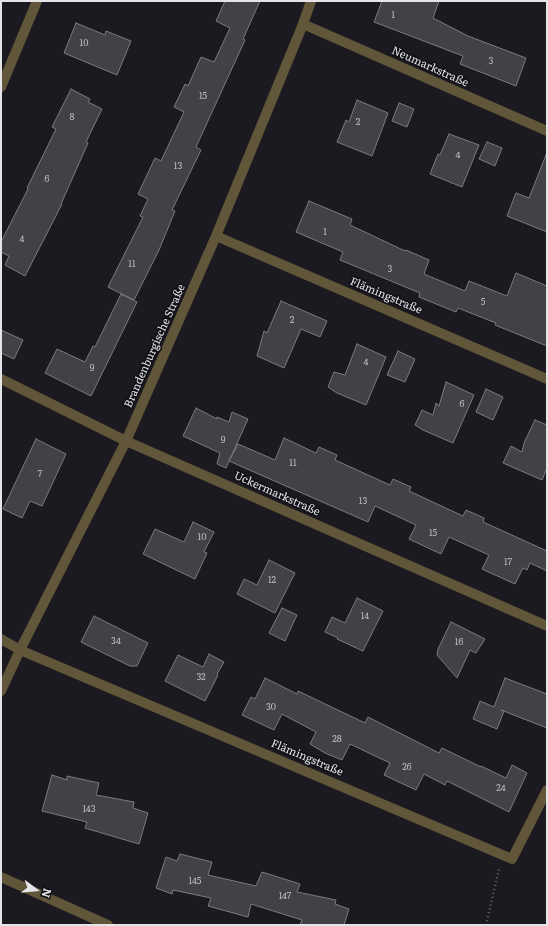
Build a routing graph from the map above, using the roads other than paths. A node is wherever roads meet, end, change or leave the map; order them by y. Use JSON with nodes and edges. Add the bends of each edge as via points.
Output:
{"nodes":[{"id":1,"x":37,"y":1,"type":"edge"},
{"id":2,"x":311,"y":1,"type":"edge"},
{"id":3,"x":303,"y":24,"type":"junction"},
{"id":4,"x":1,"y":87,"type":"edge"},
{"id":5,"x":547,"y":131,"type":"edge"},
{"id":6,"x":216,"y":236,"type":"junction"},
{"id":7,"x":1,"y":379,"type":"edge"},
{"id":8,"x":547,"y":379,"type":"edge"},
{"id":9,"x":126,"y":441,"type":"junction"},
{"id":10,"x":547,"y":626,"type":"edge"},
{"id":11,"x":1,"y":639,"type":"edge"},
{"id":12,"x":20,"y":650,"type":"junction"},
{"id":13,"x":1,"y":691,"type":"edge"},
{"id":14,"x":547,"y":790,"type":"edge"},
{"id":15,"x":1,"y":877,"type":"edge"},
{"id":16,"x":108,"y":925,"type":"edge"}],
"edges":[{"from":1,"to":4,"type":"street"},
{"from":2,"to":3,"type":"street","name":"Brandenburgische Straße"},
{"from":3,"to":5,"type":"street","name":"Neumarkstraße"},
{"from":3,"to":6,"type":"street","name":"Brandenburgische Straße"},
{"from":6,"to":8,"type":"street","name":"Flämingstraße"},
{"from":6,"to":9,"type":"street","name":"Brandenburgische Straße"},
{"from":7,"to":9,"type":"street","name":"Uckermarkstraße"},
{"from":9,"to":10,"type":"street","name":"Uckermarkstraße"},
{"from":9,"to":12,"type":"street","name":"Brandenburgische Straße"},
{"from":11,"to":12,"type":"street","name":"Flämingstraße"},
{"from":12,"to":13,"type":"street","name":"Brandenburgische Straße"},
{"from":12,"to":14,"type":"street","name":"Flämingstraße","via":[[512,859]]},
{"from":15,"to":16,"type":"street"}]}
